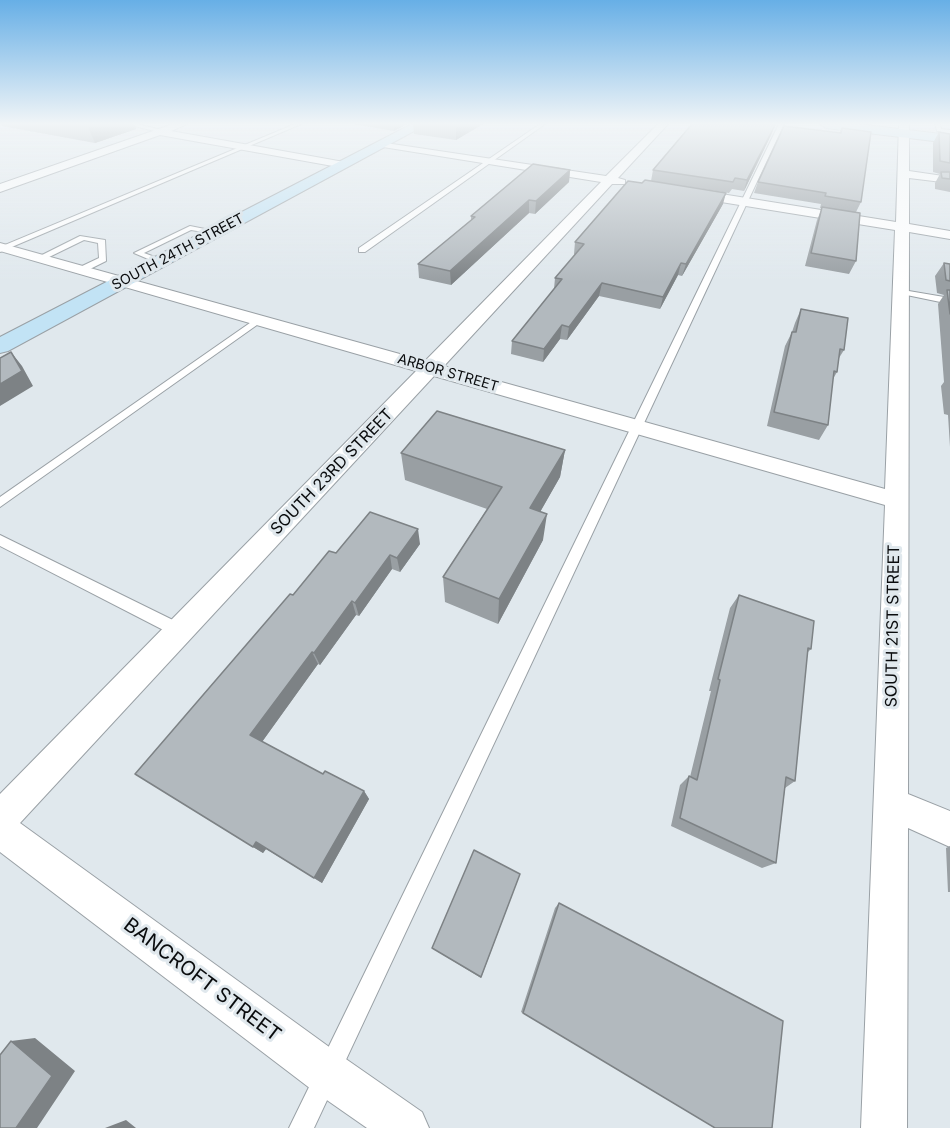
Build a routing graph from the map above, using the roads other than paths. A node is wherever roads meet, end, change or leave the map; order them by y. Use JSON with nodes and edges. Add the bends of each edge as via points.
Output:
{"nodes":[{"id":1,"x":32,"y":177,"type":"edge"},
{"id":2,"x":174,"y":177,"type":"edge"},
{"id":3,"x":322,"y":177,"type":"edge"},
{"id":4,"x":468,"y":177,"type":"edge"},
{"id":5,"x":588,"y":177,"type":"edge"},
{"id":6,"x":625,"y":177,"type":"edge"},
{"id":7,"x":757,"y":177,"type":"edge"},
{"id":8,"x":903,"y":177,"type":"edge"},
{"id":9,"x":924,"y":177,"type":"edge"},
{"id":10,"x":950,"y":180,"type":"edge"},
{"id":11,"x":621,"y":182,"type":"junction"},
{"id":12,"x":0,"y":188,"type":"edge"},
{"id":13,"x":677,"y":191,"type":"edge"},
{"id":14,"x":745,"y":202,"type":"junction"},
{"id":15,"x":902,"y":227,"type":"junction"},
{"id":16,"x":950,"y":235,"type":"edge"},
{"id":17,"x":2,"y":248,"type":"edge"},
{"id":18,"x":362,"y":250,"type":"dead end"},
{"id":19,"x":40,"y":258,"type":"junction"},
{"id":20,"x":81,"y":270,"type":"junction"},
{"id":21,"x":123,"y":282,"type":"junction"},
{"id":22,"x":900,"y":291,"type":"junction"},
{"id":23,"x":950,"y":301,"type":"edge"},
{"id":24,"x":260,"y":320,"type":"junction"},
{"id":25,"x":0,"y":346,"type":"edge"},
{"id":26,"x":431,"y":369,"type":"junction"},
{"id":27,"x":637,"y":427,"type":"junction"},
{"id":28,"x":895,"y":500,"type":"junction"},
{"id":29,"x":0,"y":503,"type":"edge"},
{"id":30,"x":0,"y":540,"type":"edge"},
{"id":31,"x":180,"y":631,"type":"junction"},
{"id":32,"x":889,"y":803,"type":"junction"},
{"id":33,"x":0,"y":819,"type":"edge"},
{"id":34,"x":950,"y":829,"type":"edge"},
{"id":35,"x":0,"y":831,"type":"edge"},
{"id":36,"x":327,"y":1073,"type":"junction"},
{"id":37,"x":301,"y":1128,"type":"edge"},
{"id":38,"x":406,"y":1128,"type":"edge"},
{"id":39,"x":884,"y":1128,"type":"edge"}],
"edges":[{"from":1,"to":12,"type":"street"},
{"from":2,"to":17,"type":"lane"},
{"from":3,"to":21,"type":"main road","name":"SOUTH 24TH STREET"},
{"from":4,"to":18,"type":"lane"},
{"from":5,"to":11,"type":"street"},
{"from":6,"to":11,"type":"street","name":"SOUTH 23RD STREET"},
{"from":7,"to":14,"type":"lane"},
{"from":8,"to":15,"type":"street","name":"SOUTH 21ST STREET"},
{"from":9,"to":10,"type":"street"},
{"from":11,"to":26,"type":"street","name":"SOUTH 23RD STREET"},
{"from":13,"to":14,"type":"street"},
{"from":14,"to":15,"type":"street"},
{"from":14,"to":27,"type":"lane"},
{"from":15,"to":16,"type":"street"},
{"from":15,"to":22,"type":"street","name":"SOUTH 21ST STREET"},
{"from":17,"to":19,"type":"street","name":"ARBOR STREET"},
{"from":19,"to":20,"type":"street","name":"ARBOR STREET"},
{"from":19,"to":20,"type":"lane","via":[[83,238],[102,242],[103,259]]},
{"from":20,"to":21,"type":"street","name":"ARBOR STREET"},
{"from":21,"to":24,"type":"street","name":"ARBOR STREET"},
{"from":21,"to":25,"type":"main road","name":"SOUTH 24TH STREET"},
{"from":22,"to":23,"type":"lane"},
{"from":22,"to":28,"type":"street","name":"SOUTH 21ST STREET"},
{"from":24,"to":26,"type":"street","name":"ARBOR STREET"},
{"from":24,"to":29,"type":"lane"},
{"from":26,"to":27,"type":"street","name":"ARBOR STREET"},
{"from":26,"to":31,"type":"street","name":"SOUTH 23RD STREET"},
{"from":27,"to":28,"type":"street","name":"ARBOR STREET"},
{"from":27,"to":36,"type":"lane"},
{"from":28,"to":32,"type":"street","name":"SOUTH 21ST STREET"},
{"from":30,"to":31,"type":"lane"},
{"from":31,"to":33,"type":"street","name":"SOUTH 23RD STREET"},
{"from":32,"to":34,"type":"street"},
{"from":32,"to":39,"type":"street","name":"SOUTH 21ST STREET"},
{"from":35,"to":36,"type":"street","name":"BANCROFT STREET"},
{"from":36,"to":37,"type":"lane"},
{"from":36,"to":38,"type":"street","name":"BANCROFT STREET"}]}
